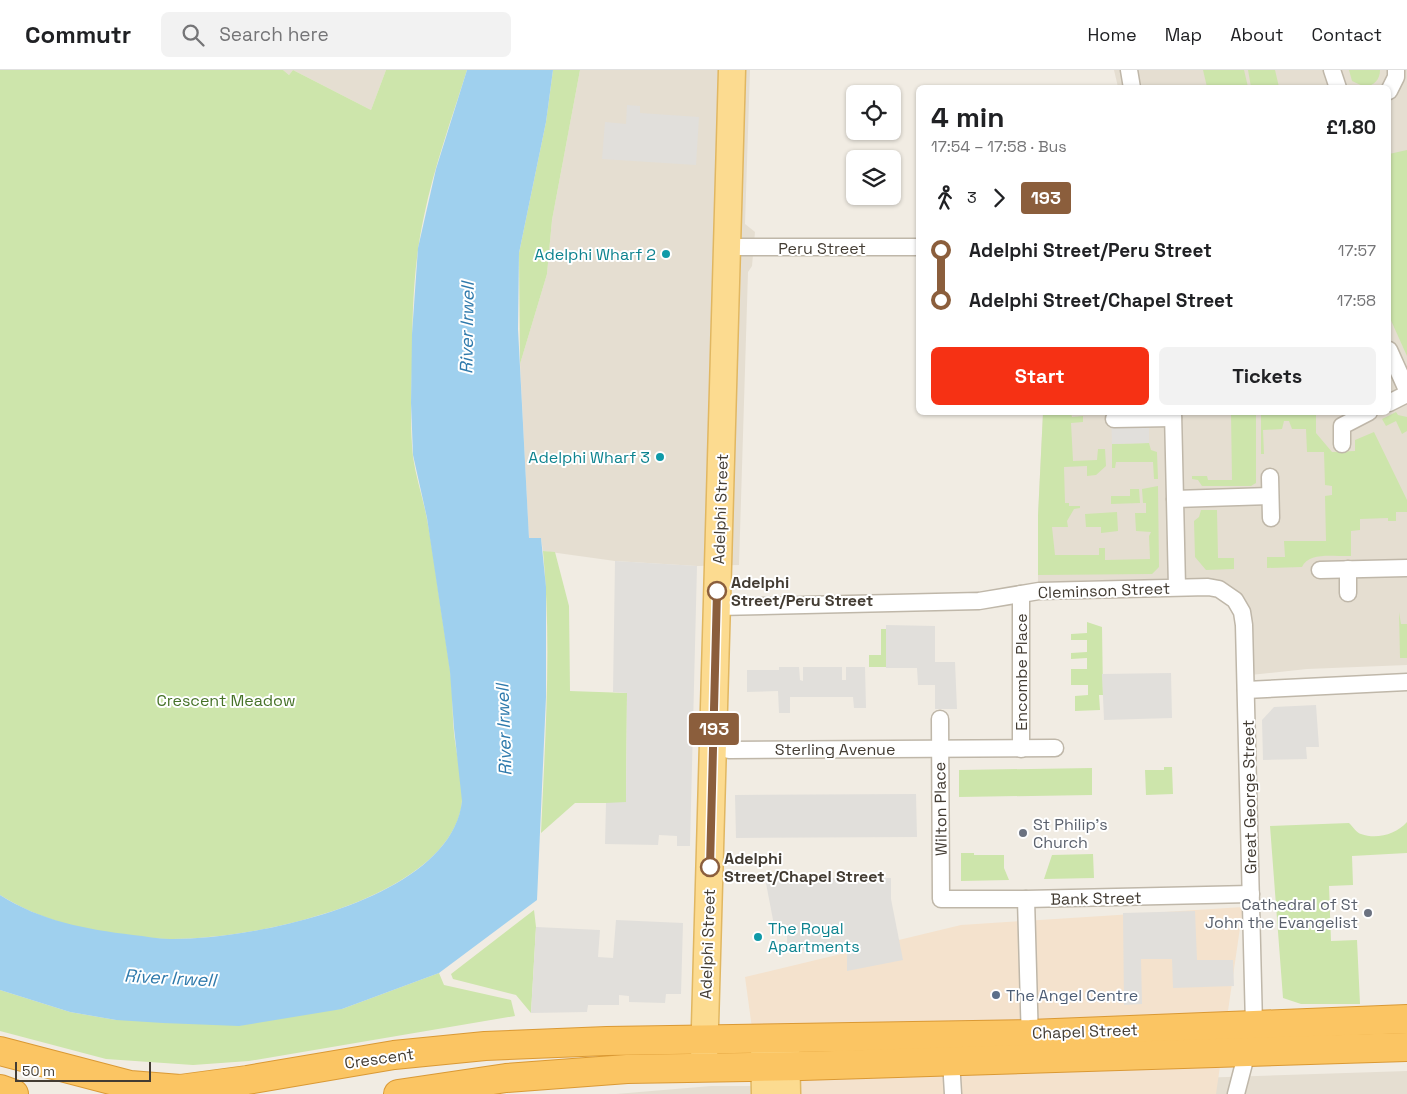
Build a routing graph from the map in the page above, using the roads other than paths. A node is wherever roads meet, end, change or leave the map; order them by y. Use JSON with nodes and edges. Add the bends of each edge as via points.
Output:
{"nodes":[{"id":1,"x":732,"y":70,"type":"edge"},
{"id":2,"x":1129,"y":70,"type":"edge"},
{"id":3,"x":1332,"y":70,"type":"edge"},
{"id":4,"x":1396,"y":70,"type":"edge"},
{"id":5,"x":1132,"y":85,"type":"edge"},
{"id":6,"x":1337,"y":85,"type":"edge"},
{"id":7,"x":1391,"y":87,"type":"edge"},
{"id":8,"x":916,"y":247,"type":"edge"},
{"id":9,"x":726,"y":248,"type":"junction"},
{"id":10,"x":1391,"y":354,"type":"edge"},
{"id":11,"x":1407,"y":390,"type":"edge"},
{"id":12,"x":1407,"y":394,"type":"edge"},
{"id":13,"x":1391,"y":402,"type":"edge"},
{"id":14,"x":1173,"y":415,"type":"edge"},
{"id":15,"x":1356,"y":415,"type":"edge"},
{"id":16,"x":1114,"y":419,"type":"dead end"},
{"id":17,"x":1339,"y":419,"type":"edge"},
{"id":18,"x":1342,"y":444,"type":"dead end"},
{"id":19,"x":1270,"y":477,"type":"dead end"},
{"id":20,"x":1270,"y":496,"type":"junction"},
{"id":21,"x":1175,"y":499,"type":"junction"},
{"id":22,"x":1271,"y":518,"type":"dead end"},
{"id":23,"x":1407,"y":568,"type":"edge"},
{"id":24,"x":1348,"y":569,"type":"junction"},
{"id":25,"x":1320,"y":570,"type":"dead end"},
{"id":26,"x":1177,"y":587,"type":"junction"},
{"id":27,"x":1348,"y":593,"type":"dead end"},
{"id":28,"x":1021,"y":594,"type":"junction"},
{"id":29,"x":717,"y":607,"type":"junction"},
{"id":30,"x":1407,"y":682,"type":"edge"},
{"id":31,"x":1246,"y":690,"type":"junction"},
{"id":32,"x":940,"y":719,"type":"dead end"},
{"id":33,"x":1056,"y":748,"type":"dead end"},
{"id":34,"x":1021,"y":749,"type":"junction"},
{"id":35,"x":729,"y":750,"type":"dead end"},
{"id":36,"x":940,"y":750,"type":"junction"},
{"id":37,"x":1251,"y":894,"type":"junction"},
{"id":38,"x":941,"y":899,"type":"joint"},
{"id":39,"x":1026,"y":899,"type":"junction"},
{"id":40,"x":1407,"y":1019,"type":"edge"},
{"id":41,"x":1254,"y":1025,"type":"junction"},
{"id":42,"x":775,"y":1039,"type":"junction"},
{"id":43,"x":704,"y":1041,"type":"junction"},
{"id":44,"x":1031,"y":1046,"type":"junction"},
{"id":45,"x":1407,"y":1047,"type":"edge"},
{"id":46,"x":0,"y":1051,"type":"edge"},
{"id":47,"x":1247,"y":1052,"type":"junction"},
{"id":48,"x":951,"y":1060,"type":"junction"},
{"id":49,"x":775,"y":1067,"type":"junction"},
{"id":50,"x":704,"y":1068,"type":"junction"},
{"id":51,"x":398,"y":1094,"type":"edge"},
{"id":52,"x":765,"y":1094,"type":"edge"},
{"id":53,"x":787,"y":1094,"type":"edge"},
{"id":54,"x":953,"y":1094,"type":"edge"},
{"id":55,"x":1236,"y":1094,"type":"edge"}],
"edges":[{"from":1,"to":9,"type":"main road","name":"Adelphi Street"},
{"from":2,"to":5,"type":"street"},
{"from":3,"to":6,"type":"street"},
{"from":4,"to":7,"type":"street"},
{"from":8,"to":9,"type":"street","name":"Peru Street"},
{"from":9,"to":29,"type":"main road","name":"Adelphi Street"},
{"from":10,"to":11,"type":"street"},
{"from":12,"to":13,"type":"street"},
{"from":14,"to":16,"type":"street"},
{"from":14,"to":21,"type":"street"},
{"from":15,"to":17,"type":"street"},
{"from":17,"to":18,"type":"street"},
{"from":19,"to":20,"type":"street"},
{"from":20,"to":21,"type":"street"},
{"from":20,"to":22,"type":"street"},
{"from":21,"to":26,"type":"street"},
{"from":23,"to":24,"type":"street"},
{"from":24,"to":25,"type":"street"},
{"from":24,"to":27,"type":"street"},
{"from":26,"to":28,"type":"street","name":"Cleminson Street"},
{"from":26,"to":31,"type":"street","name":"Cleminson Street","via":[[1219,589],[1235,600],[1242,612],[1244,625]]},
{"from":28,"to":29,"type":"street","name":"Cleminson Street","via":[[979,601]]},
{"from":28,"to":34,"type":"street","name":"Encombe Place"},
{"from":29,"to":43,"type":"main road","name":"Adelphi Street"},
{"from":30,"to":31,"type":"street"},
{"from":31,"to":37,"type":"street","name":"Great George Street"},
{"from":32,"to":36,"type":"street","name":"Wilton Place"},
{"from":33,"to":34,"type":"street","name":"Sterling Avenue"},
{"from":34,"to":36,"type":"street","name":"Sterling Avenue"},
{"from":35,"to":36,"type":"street","name":"Sterling Avenue"},
{"from":36,"to":38,"type":"street","name":"Wilton Place"},
{"from":37,"to":39,"type":"street","name":"Bank Street"},
{"from":37,"to":41,"type":"street","name":"Great George Street"},
{"from":38,"to":39,"type":"street","name":"Bank Street"},
{"from":39,"to":44,"type":"street"},
{"from":40,"to":41,"type":"highway","name":"Chapel Street"},
{"from":41,"to":44,"type":"highway","name":"Chapel Street"},
{"from":41,"to":47,"type":"street","name":"Great George Street"},
{"from":42,"to":43,"type":"highway","name":"Crescent"},
{"from":42,"to":44,"type":"highway","name":"Chapel Street"},
{"from":42,"to":49,"type":"main road"},
{"from":43,"to":46,"type":"highway","name":"Crescent","via":[[485,1046],[420,1052],[180,1089],[130,1085]]},
{"from":43,"to":50,"type":"main road","name":"Adelphi Street"},
{"from":44,"to":47,"type":"highway","name":"Chapel Street"},
{"from":44,"to":48,"type":"highway","name":"Chapel Street"},
{"from":45,"to":47,"type":"highway","name":"Chapel Street"},
{"from":47,"to":55,"type":"street","name":"Great George Street"},
{"from":48,"to":49,"type":"highway","name":"Chapel Street"},
{"from":48,"to":54,"type":"street"},
{"from":49,"to":50,"type":"highway"},
{"from":49,"to":52,"type":"main road"},
{"from":49,"to":53,"type":"main road"},
{"from":50,"to":51,"type":"highway","via":[[506,1078]]}]}
